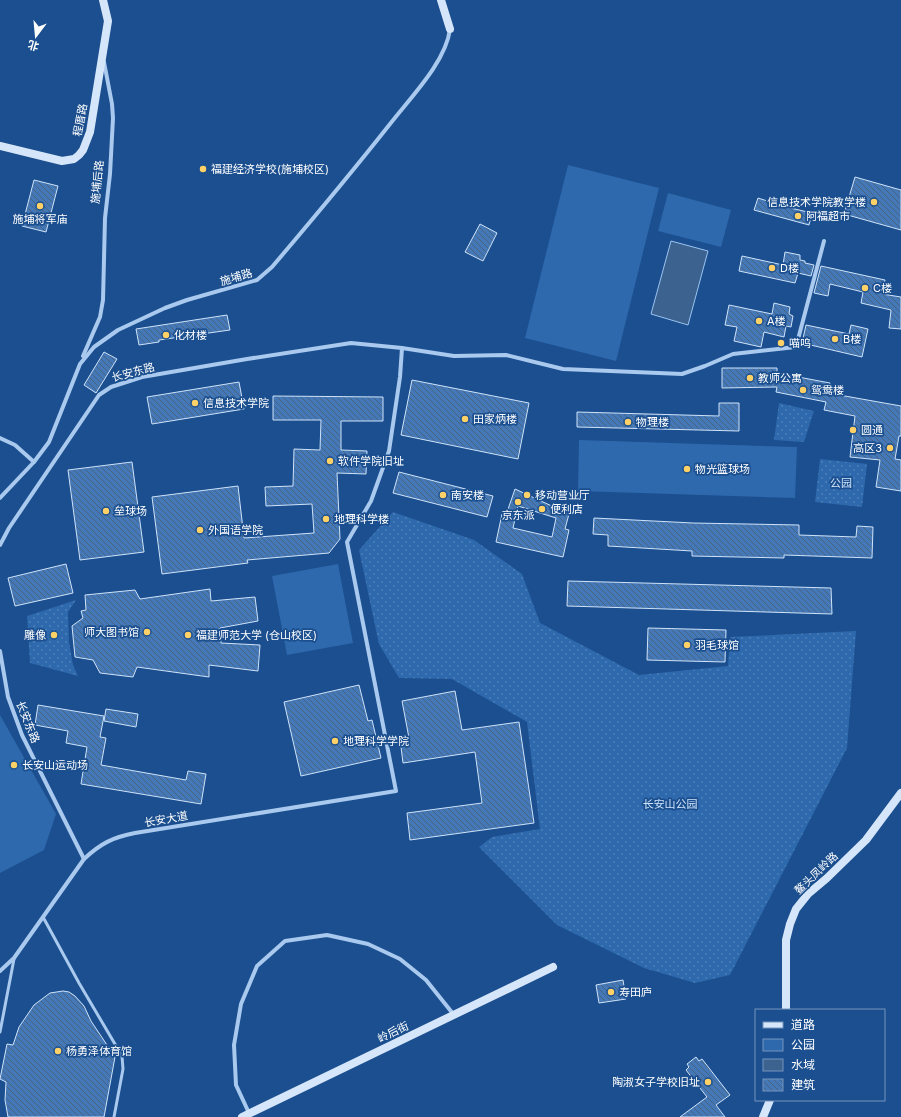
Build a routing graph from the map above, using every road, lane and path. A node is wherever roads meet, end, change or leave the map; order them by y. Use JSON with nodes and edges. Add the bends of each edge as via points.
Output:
{"nodes":[{"id":1,"x":102,"y":0,"type":"edge"},
{"id":2,"x":440,"y":0,"type":"edge"},
{"id":3,"x":450,"y":29,"type":"joint"},
{"id":4,"x":102,"y":52,"type":"junction"},
{"id":5,"x":0,"y":146,"type":"edge"},
{"id":6,"x":824,"y":241,"type":"dead end"},
{"id":7,"x":402,"y":348,"type":"junction"},
{"id":8,"x":80,"y":364,"type":"junction"},
{"id":9,"x":0,"y":438,"type":"edge"},
{"id":10,"x":34,"y":462,"type":"junction"},
{"id":11,"x":0,"y":498,"type":"edge"},
{"id":12,"x":0,"y":545,"type":"edge"},
{"id":13,"x":0,"y":651,"type":"edge"},
{"id":14,"x":901,"y":794,"type":"edge"},
{"id":15,"x":84,"y":859,"type":"junction"},
{"id":16,"x":43,"y":917,"type":"junction"},
{"id":17,"x":14,"y":958,"type":"junction"},
{"id":18,"x":553,"y":967,"type":"dead end"},
{"id":19,"x":0,"y":972,"type":"edge"},
{"id":20,"x":786,"y":1009,"type":"edge"},
{"id":21,"x":455,"y":1015,"type":"junction"},
{"id":22,"x":0,"y":1032,"type":"edge"},
{"id":23,"x":770,"y":1101,"type":"edge"},
{"id":24,"x":245,"y":1115,"type":"edge"},
{"id":25,"x":114,"y":1117,"type":"edge"},
{"id":26,"x":763,"y":1117,"type":"edge"}],
"edges":[{"from":1,"to":4,"type":"street","name":"施埔后路","via":[[108,20]]},
{"from":2,"to":3,"type":"street"},
{"from":3,"to":8,"type":"street","name":"施埔路","via":[[443,50],[423,83],[355,169],[266,274],[254,281],[176,304],[124,327],[94,347]]},
{"from":4,"to":5,"type":"street","name":"程厝路","via":[[90,132],[86,146],[79,155],[62,161]]},
{"from":4,"to":8,"type":"street","name":"施埔后路","via":[[112,104],[103,300],[100,317]]},
{"from":6,"to":7,"type":"street","name":"长安东路","via":[[796,346],[733,354],[682,374],[563,369],[506,355],[454,356]]},
{"from":7,"to":12,"type":"street","name":"长安东路","via":[[351,343],[142,377],[111,387],[99,395]]},
{"from":7,"to":15,"type":"street","name":"长安大道","via":[[389,451],[371,501],[347,542],[396,791],[124,835],[104,843]]},
{"from":8,"to":10,"type":"street","name":"施埔路","via":[[49,442]]},
{"from":9,"to":10,"type":"street","via":[[14,445]]},
{"from":10,"to":11,"type":"street","name":"施埔路"},
{"from":13,"to":15,"type":"street","name":"长安东路","via":[[8,696],[22,736]]},
{"from":14,"to":20,"type":"street","name":"鳌头凤岭路","via":[[866,840],[808,894],[796,909],[785,945]]},
{"from":15,"to":16,"type":"street","name":"长安大道"},
{"from":16,"to":17,"type":"street","name":"长安大道"},
{"from":16,"to":25,"type":"lane","via":[[122,1056],[124,1064]]},
{"from":17,"to":19,"type":"street","name":"长安大道"},
{"from":17,"to":22,"type":"lane"},
{"from":18,"to":21,"type":"street","name":"岭后街"},
{"from":21,"to":24,"type":"street","name":"岭后街"},
{"from":21,"to":24,"type":"street","via":[[426,980],[400,959],[368,944],[327,935],[285,942],[257,966],[241,1004],[234,1045],[236,1085]]},
{"from":23,"to":26,"type":"street"}]}
